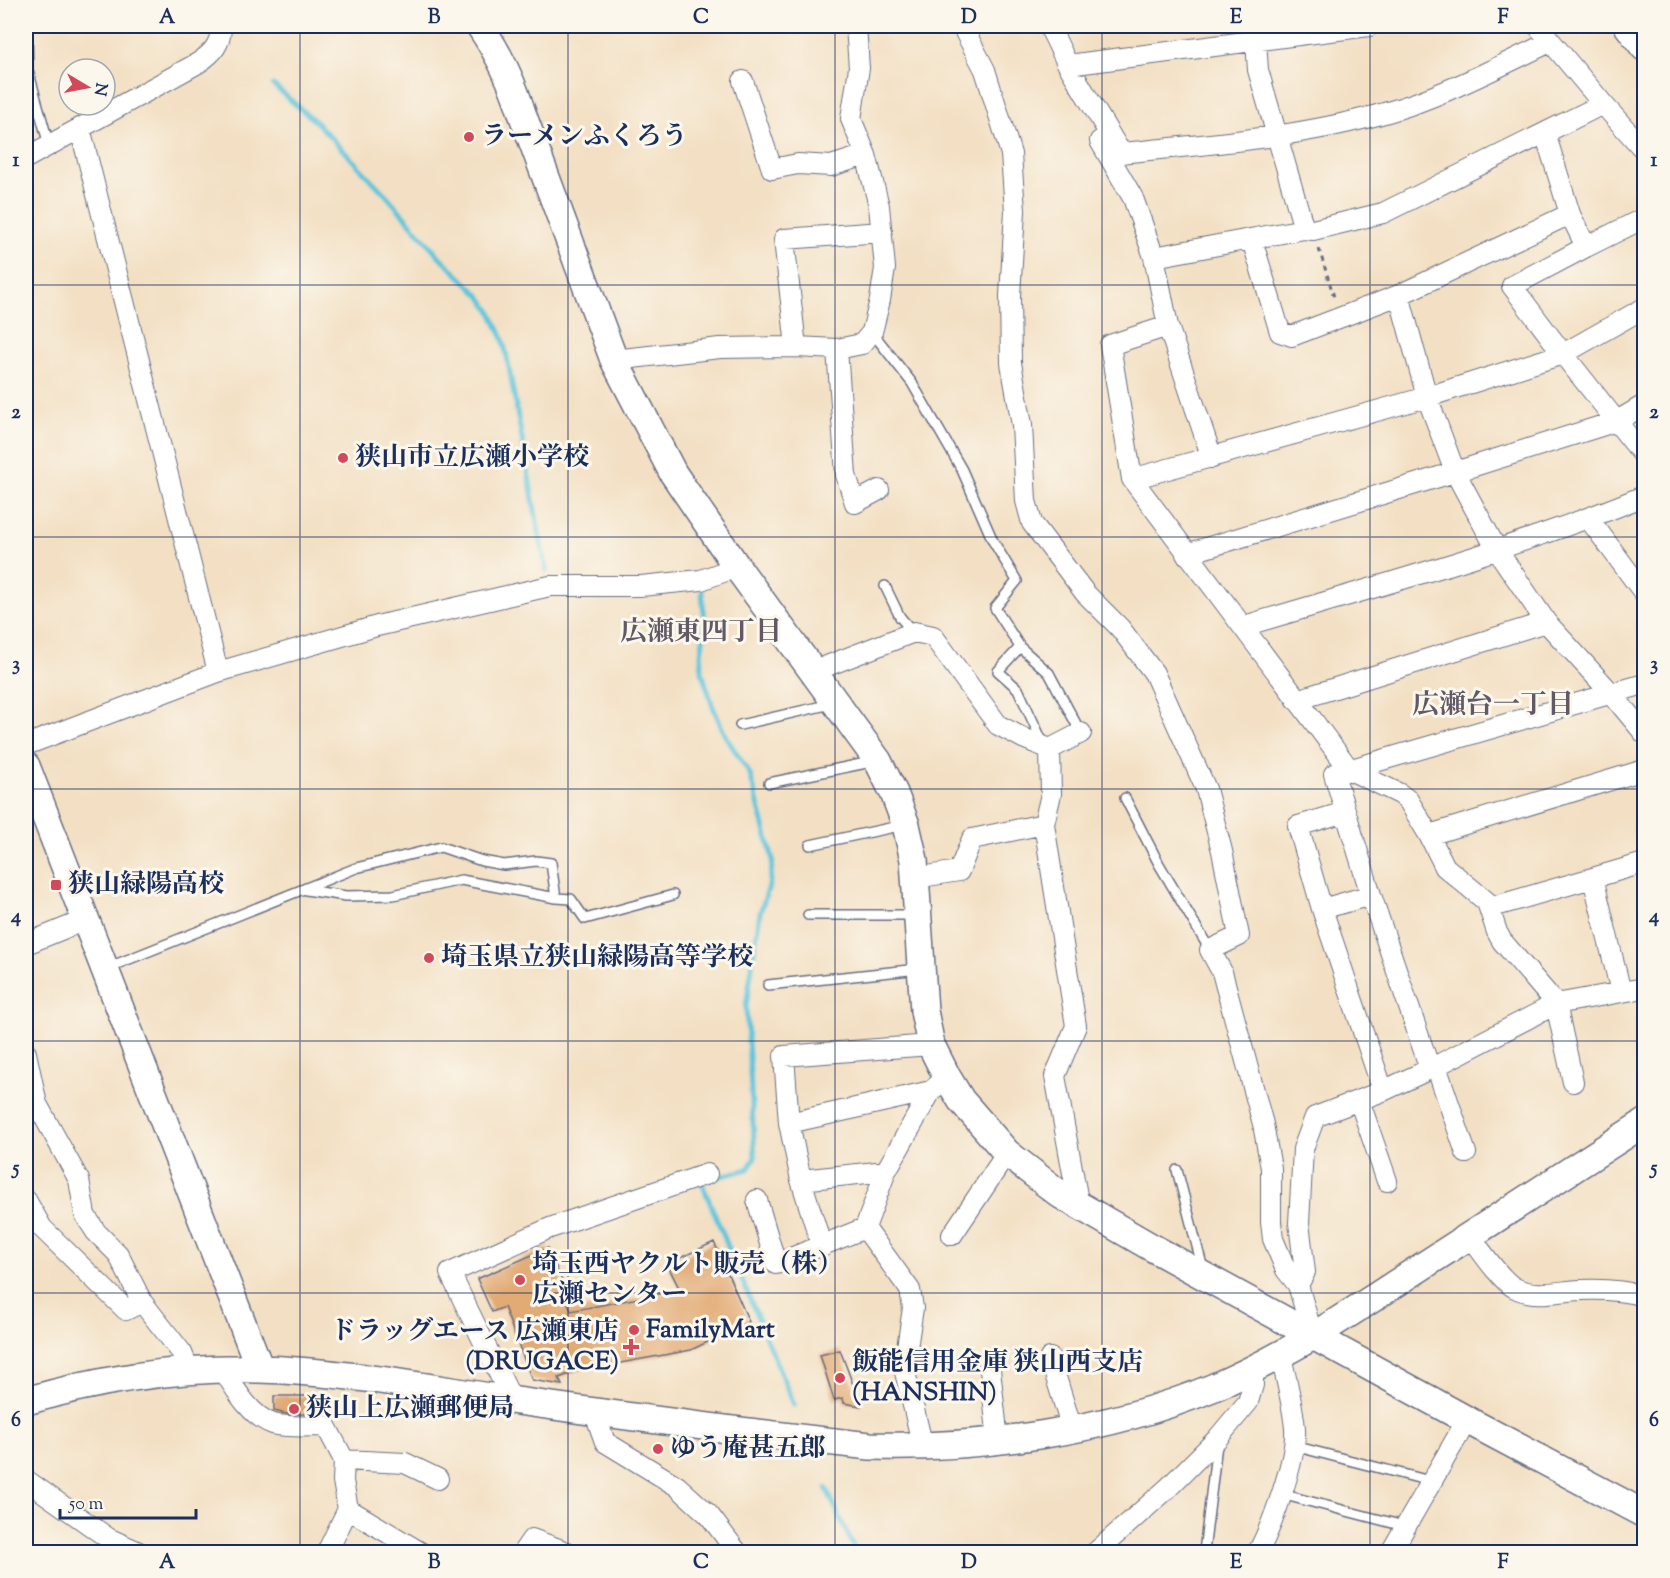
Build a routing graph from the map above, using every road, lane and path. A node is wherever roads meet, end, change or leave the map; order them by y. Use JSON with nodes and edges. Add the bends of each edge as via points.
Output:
{"nodes":[{"id":1,"x":27,"y":26,"type":"edge"},
{"id":2,"x":221,"y":26,"type":"edge"},
{"id":3,"x":480,"y":26,"type":"edge"},
{"id":4,"x":856,"y":26,"type":"edge"},
{"id":5,"x":962,"y":26,"type":"edge"},
{"id":6,"x":1037,"y":26,"type":"edge"},
{"id":7,"x":1048,"y":26,"type":"edge"},
{"id":8,"x":1369,"y":26,"type":"edge"},
{"id":9,"x":1538,"y":26,"type":"edge"},
{"id":10,"x":1628,"y":26,"type":"edge"},
{"id":11,"x":1255,"y":33,"type":"edge"},
{"id":12,"x":1550,"y":42,"type":"junction"},
{"id":13,"x":1644,"y":46,"type":"edge"},
{"id":14,"x":1068,"y":65,"type":"junction"},
{"id":15,"x":743,"y":81,"type":"dead end"},
{"id":16,"x":1603,"y":104,"type":"junction"},
{"id":17,"x":80,"y":128,"type":"junction"},
{"id":18,"x":1545,"y":133,"type":"junction"},
{"id":19,"x":1278,"y":137,"type":"junction"},
{"id":20,"x":49,"y":145,"type":"junction"},
{"id":21,"x":1644,"y":150,"type":"edge"},
{"id":22,"x":866,"y":155,"type":"junction"},
{"id":23,"x":26,"y":158,"type":"edge"},
{"id":24,"x":1569,"y":214,"type":"junction"},
{"id":25,"x":1644,"y":218,"type":"edge"},
{"id":26,"x":1304,"y":229,"type":"junction"},
{"id":27,"x":882,"y":232,"type":"junction"},
{"id":28,"x":1252,"y":240,"type":"junction"},
{"id":29,"x":1586,"y":247,"type":"junction"},
{"id":30,"x":1154,"y":257,"type":"junction"},
{"id":31,"x":1399,"y":294,"type":"junction"},
{"id":32,"x":1644,"y":308,"type":"edge"},
{"id":33,"x":1168,"y":326,"type":"junction"},
{"id":34,"x":872,"y":332,"type":"junction"},
{"id":35,"x":796,"y":347,"type":"junction"},
{"id":36,"x":837,"y":349,"type":"junction"},
{"id":37,"x":1563,"y":354,"type":"junction"},
{"id":38,"x":614,"y":360,"type":"junction"},
{"id":39,"x":1427,"y":397,"type":"junction"},
{"id":40,"x":1644,"y":405,"type":"edge"},
{"id":41,"x":1617,"y":421,"type":"junction"},
{"id":42,"x":1644,"y":456,"type":"edge"},
{"id":43,"x":1212,"y":458,"type":"junction"},
{"id":44,"x":1455,"y":472,"type":"junction"},
{"id":45,"x":1132,"y":479,"type":"junction"},
{"id":46,"x":879,"y":490,"type":"dead end"},
{"id":47,"x":1644,"y":496,"type":"edge"},
{"id":48,"x":1589,"y":519,"type":"junction"},
{"id":49,"x":1497,"y":550,"type":"junction"},
{"id":50,"x":1186,"y":554,"type":"junction"},
{"id":51,"x":737,"y":567,"type":"junction"},
{"id":52,"x":885,"y":585,"type":"dead end"},
{"id":53,"x":1644,"y":593,"type":"edge"},
{"id":54,"x":1546,"y":622,"type":"junction"},
{"id":55,"x":1244,"y":626,"type":"junction"},
{"id":56,"x":914,"y":632,"type":"junction"},
{"id":57,"x":1020,"y":646,"type":"junction"},
{"id":58,"x":814,"y":671,"type":"junction"},
{"id":59,"x":218,"y":672,"type":"junction"},
{"id":60,"x":1644,"y":684,"type":"edge"},
{"id":61,"x":1611,"y":693,"type":"junction"},
{"id":62,"x":1297,"y":700,"type":"junction"},
{"id":63,"x":836,"y":702,"type":"junction"},
{"id":64,"x":740,"y":724,"type":"dead end"},
{"id":65,"x":1081,"y":733,"type":"joint"},
{"id":66,"x":1644,"y":733,"type":"edge"},
{"id":67,"x":26,"y":745,"type":"edge"},
{"id":68,"x":1047,"y":747,"type":"junction"},
{"id":69,"x":878,"y":761,"type":"junction"},
{"id":70,"x":26,"y":766,"type":"edge"},
{"id":71,"x":1350,"y":770,"type":"junction"},
{"id":72,"x":1644,"y":770,"type":"edge"},
{"id":73,"x":769,"y":783,"type":"dead end"},
{"id":74,"x":1125,"y":798,"type":"dead end"},
{"id":75,"x":1345,"y":812,"type":"junction"},
{"id":76,"x":1044,"y":824,"type":"junction"},
{"id":77,"x":906,"y":825,"type":"junction"},
{"id":78,"x":1429,"y":835,"type":"junction"},
{"id":79,"x":810,"y":845,"type":"dead end"},
{"id":80,"x":1644,"y":863,"type":"edge"},
{"id":81,"x":915,"y":878,"type":"junction"},
{"id":82,"x":1593,"y":879,"type":"junction"},
{"id":83,"x":304,"y":889,"type":"junction"},
{"id":84,"x":673,"y":895,"type":"dead end"},
{"id":85,"x":1371,"y":896,"type":"junction"},
{"id":86,"x":556,"y":898,"type":"junction"},
{"id":87,"x":1489,"y":908,"type":"junction"},
{"id":88,"x":1322,"y":909,"type":"junction"},
{"id":89,"x":808,"y":915,"type":"dead end"},
{"id":90,"x":917,"y":915,"type":"junction"},
{"id":91,"x":85,"y":920,"type":"junction"},
{"id":92,"x":26,"y":944,"type":"edge"},
{"id":93,"x":1210,"y":950,"type":"junction"},
{"id":94,"x":921,"y":968,"type":"junction"},
{"id":95,"x":104,"y":969,"type":"junction"},
{"id":96,"x":768,"y":985,"type":"dead end"},
{"id":97,"x":1644,"y":988,"type":"edge"},
{"id":98,"x":1621,"y":992,"type":"junction"},
{"id":99,"x":1556,"y":1004,"type":"junction"},
{"id":100,"x":931,"y":1045,"type":"junction"},
{"id":101,"x":26,"y":1053,"type":"edge"},
{"id":102,"x":1433,"y":1067,"type":"junction"},
{"id":103,"x":1573,"y":1082,"type":"dead end"},
{"id":104,"x":939,"y":1084,"type":"junction"},
{"id":105,"x":1383,"y":1090,"type":"junction"},
{"id":106,"x":1359,"y":1100,"type":"junction"},
{"id":107,"x":31,"y":1108,"type":"edge"},
{"id":108,"x":789,"y":1123,"type":"junction"},
{"id":109,"x":1644,"y":1123,"type":"edge"},
{"id":110,"x":1466,"y":1153,"type":"dead end"},
{"id":111,"x":1007,"y":1154,"type":"junction"},
{"id":112,"x":1177,"y":1170,"type":"dead end"},
{"id":113,"x":886,"y":1171,"type":"junction"},
{"id":114,"x":707,"y":1173,"type":"dead end"},
{"id":115,"x":801,"y":1180,"type":"junction"},
{"id":116,"x":1387,"y":1181,"type":"dead end"},
{"id":117,"x":26,"y":1200,"type":"edge"},
{"id":118,"x":757,"y":1200,"type":"dead end"},
{"id":119,"x":1079,"y":1206,"type":"junction"},
{"id":120,"x":865,"y":1228,"type":"junction"},
{"id":121,"x":952,"y":1235,"type":"dead end"},
{"id":122,"x":1470,"y":1236,"type":"junction"},
{"id":123,"x":822,"y":1247,"type":"junction"},
{"id":124,"x":1205,"y":1277,"type":"junction"},
{"id":125,"x":1298,"y":1286,"type":"junction"},
{"id":126,"x":1644,"y":1296,"type":"edge"},
{"id":127,"x":142,"y":1302,"type":"junction"},
{"id":128,"x":1313,"y":1336,"type":"junction"},
{"id":129,"x":1281,"y":1356,"type":"junction"},
{"id":130,"x":1050,"y":1358,"type":"dead end"},
{"id":131,"x":989,"y":1361,"type":"dead end"},
{"id":132,"x":223,"y":1369,"type":"junction"},
{"id":133,"x":260,"y":1369,"type":"junction"},
{"id":134,"x":189,"y":1370,"type":"junction"},
{"id":135,"x":1253,"y":1370,"type":"junction"},
{"id":136,"x":512,"y":1400,"type":"junction"},
{"id":137,"x":26,"y":1401,"type":"edge"},
{"id":138,"x":594,"y":1411,"type":"junction"},
{"id":139,"x":1467,"y":1420,"type":"junction"},
{"id":140,"x":1072,"y":1429,"type":"junction"},
{"id":141,"x":1217,"y":1439,"type":"junction"},
{"id":142,"x":998,"y":1440,"type":"junction"},
{"id":143,"x":1294,"y":1446,"type":"junction"},
{"id":144,"x":923,"y":1447,"type":"junction"},
{"id":145,"x":344,"y":1460,"type":"junction"},
{"id":146,"x":438,"y":1479,"type":"dead end"},
{"id":147,"x":26,"y":1480,"type":"edge"},
{"id":148,"x":1430,"y":1481,"type":"junction"},
{"id":149,"x":1281,"y":1494,"type":"junction"},
{"id":150,"x":348,"y":1509,"type":"junction"},
{"id":151,"x":1644,"y":1514,"type":"edge"},
{"id":152,"x":1404,"y":1526,"type":"junction"},
{"id":153,"x":139,"y":1552,"type":"edge"},
{"id":154,"x":327,"y":1552,"type":"edge"},
{"id":155,"x":420,"y":1552,"type":"edge"},
{"id":156,"x":523,"y":1552,"type":"edge"},
{"id":157,"x":567,"y":1552,"type":"edge"},
{"id":158,"x":737,"y":1552,"type":"edge"},
{"id":159,"x":1096,"y":1552,"type":"edge"},
{"id":160,"x":1204,"y":1552,"type":"edge"},
{"id":161,"x":1258,"y":1552,"type":"edge"},
{"id":162,"x":1391,"y":1552,"type":"edge"}],
"edges":[{"from":1,"to":20,"type":"lane","via":[[28,70]]},
{"from":2,"to":17,"type":"street","via":[[221,38],[212,53]]},
{"from":3,"to":38,"type":"street","via":[[513,82]]},
{"from":4,"to":22,"type":"street","via":[[859,68],[851,119]]},
{"from":5,"to":93,"type":"street","via":[[985,70],[1011,154],[1015,211],[1011,363],[1022,425],[1026,501],[1032,523],[1154,673],[1206,789],[1239,936]]},
{"from":6,"to":30,"type":"street","via":[[1132,198]]},
{"from":7,"to":14,"type":"street"},
{"from":8,"to":11,"type":"street"},
{"from":9,"to":12,"type":"street"},
{"from":10,"to":13,"type":"street"},
{"from":11,"to":14,"type":"street"},
{"from":11,"to":19,"type":"street","via":[[1258,69]]},
{"from":12,"to":16,"type":"street"},
{"from":12,"to":19,"type":"street","via":[[1405,106],[1349,123]]},
{"from":14,"to":19,"type":"street","via":[[1121,153]]},
{"from":15,"to":22,"type":"street","via":[[772,169],[798,164],[831,166]]},
{"from":16,"to":18,"type":"street"},
{"from":16,"to":21,"type":"street"},
{"from":17,"to":20,"type":"street"},
{"from":17,"to":59,"type":"street"},
{"from":18,"to":24,"type":"street"},
{"from":18,"to":26,"type":"street","via":[[1383,213]]},
{"from":19,"to":26,"type":"street"},
{"from":20,"to":23,"type":"street"},
{"from":22,"to":27,"type":"street"},
{"from":24,"to":29,"type":"street"},
{"from":24,"to":31,"type":"street"},
{"from":25,"to":29,"type":"street"},
{"from":26,"to":28,"type":"street"},
{"from":27,"to":34,"type":"street","via":[[885,268]]},
{"from":27,"to":35,"type":"street","via":[[784,239]]},
{"from":28,"to":30,"type":"street"},
{"from":28,"to":31,"type":"street","via":[[1280,332],[1292,336]]},
{"from":29,"to":37,"type":"street","via":[[1512,286]]},
{"from":30,"to":33,"type":"street"},
{"from":31,"to":39,"type":"street"},
{"from":32,"to":37,"type":"street"},
{"from":33,"to":43,"type":"street"},
{"from":33,"to":45,"type":"street","via":[[1110,345]]},
{"from":34,"to":36,"type":"street","via":[[862,344]]},
{"from":34,"to":57,"type":"lane","via":[[912,383],[962,470],[993,541],[1017,581],[995,608]]},
{"from":35,"to":36,"type":"street"},
{"from":35,"to":38,"type":"street","via":[[720,348]]},
{"from":36,"to":46,"type":"street","via":[[846,475],[855,503]]},
{"from":37,"to":39,"type":"street"},
{"from":37,"to":41,"type":"street"},
{"from":38,"to":51,"type":"street","via":[[673,473]]},
{"from":39,"to":43,"type":"street"},
{"from":39,"to":44,"type":"street"},
{"from":40,"to":41,"type":"street"},
{"from":41,"to":42,"type":"street"},
{"from":41,"to":44,"type":"street"},
{"from":43,"to":45,"type":"street"},
{"from":44,"to":49,"type":"street"},
{"from":44,"to":50,"type":"street"},
{"from":45,"to":50,"type":"street"},
{"from":47,"to":48,"type":"street"},
{"from":48,"to":49,"type":"street"},
{"from":48,"to":53,"type":"street"},
{"from":49,"to":54,"type":"street"},
{"from":49,"to":55,"type":"street"},
{"from":50,"to":55,"type":"street"},
{"from":51,"to":58,"type":"street"},
{"from":51,"to":59,"type":"street","via":[[701,580],[641,586],[550,586],[378,626]]},
{"from":52,"to":56,"type":"lane","via":[[900,617]]},
{"from":54,"to":61,"type":"street"},
{"from":54,"to":62,"type":"street"},
{"from":55,"to":62,"type":"street"},
{"from":56,"to":58,"type":"street"},
{"from":56,"to":68,"type":"street","via":[[933,636],[998,725]]},
{"from":57,"to":65,"type":"lane","via":[[1049,673]]},
{"from":57,"to":68,"type":"lane","via":[[998,670],[1018,689]]},
{"from":58,"to":63,"type":"street"},
{"from":59,"to":67,"type":"street"},
{"from":60,"to":61,"type":"street"},
{"from":61,"to":66,"type":"street"},
{"from":61,"to":71,"type":"street"},
{"from":62,"to":71,"type":"street"},
{"from":63,"to":64,"type":"lane"},
{"from":63,"to":69,"type":"street"},
{"from":65,"to":68,"type":"street"},
{"from":68,"to":76,"type":"street","via":[[1051,794]]},
{"from":69,"to":73,"type":"lane"},
{"from":69,"to":77,"type":"street"},
{"from":70,"to":91,"type":"street"},
{"from":71,"to":75,"type":"street","via":[[1335,774]]},
{"from":71,"to":78,"type":"street","via":[[1408,800]]},
{"from":72,"to":78,"type":"street"},
{"from":74,"to":93,"type":"lane"},
{"from":75,"to":85,"type":"street"},
{"from":75,"to":88,"type":"street","via":[[1298,826]]},
{"from":76,"to":81,"type":"street","via":[[972,839],[959,871]]},
{"from":76,"to":119,"type":"street","via":[[1076,1026],[1055,1076]]},
{"from":77,"to":79,"type":"lane"},
{"from":77,"to":81,"type":"street"},
{"from":78,"to":87,"type":"street","via":[[1445,867],[1487,902]]},
{"from":80,"to":82,"type":"street"},
{"from":81,"to":90,"type":"street"},
{"from":82,"to":87,"type":"street"},
{"from":82,"to":98,"type":"street"},
{"from":83,"to":86,"type":"lane","via":[[346,896],[393,895],[461,880]]},
{"from":83,"to":86,"type":"lane","via":[[356,868],[441,847],[504,865],[551,863]]},
{"from":83,"to":95,"type":"lane"},
{"from":84,"to":86,"type":"lane","via":[[585,920],[571,898]]},
{"from":85,"to":88,"type":"street"},
{"from":85,"to":102,"type":"street"},
{"from":87,"to":99,"type":"street","via":[[1502,941]]},
{"from":88,"to":105,"type":"street"},
{"from":89,"to":90,"type":"lane"},
{"from":90,"to":94,"type":"street"},
{"from":91,"to":92,"type":"street"},
{"from":91,"to":95,"type":"street"},
{"from":93,"to":125,"type":"street","via":[[1222,972],[1263,1124],[1271,1168],[1273,1239],[1286,1270]]},
{"from":94,"to":96,"type":"lane"},
{"from":94,"to":100,"type":"street"},
{"from":95,"to":133,"type":"street"},
{"from":97,"to":98,"type":"street"},
{"from":98,"to":99,"type":"street"},
{"from":99,"to":102,"type":"street"},
{"from":99,"to":103,"type":"street"},
{"from":100,"to":104,"type":"street"},
{"from":100,"to":108,"type":"street","via":[[784,1056]]},
{"from":101,"to":107,"type":"street"},
{"from":102,"to":105,"type":"street"},
{"from":102,"to":110,"type":"street"},
{"from":104,"to":108,"type":"street"},
{"from":104,"to":111,"type":"street"},
{"from":104,"to":113,"type":"street"},
{"from":105,"to":106,"type":"street"},
{"from":106,"to":116,"type":"street"},
{"from":106,"to":125,"type":"street","via":[[1315,1117],[1303,1149],[1299,1222],[1305,1272]]},
{"from":107,"to":127,"type":"street","via":[[79,1180],[85,1215],[118,1254]]},
{"from":108,"to":115,"type":"street"},
{"from":109,"to":122,"type":"street"},
{"from":111,"to":119,"type":"street"},
{"from":111,"to":121,"type":"street"},
{"from":112,"to":124,"type":"lane"},
{"from":113,"to":115,"type":"street"},
{"from":113,"to":120,"type":"street"},
{"from":114,"to":136,"type":"street","via":[[550,1228],[450,1273]]},
{"from":115,"to":123,"type":"street"},
{"from":117,"to":127,"type":"street","via":[[42,1228],[126,1310]]},
{"from":118,"to":123,"type":"street","via":[[776,1264]]},
{"from":119,"to":124,"type":"street"},
{"from":120,"to":123,"type":"street"},
{"from":120,"to":144,"type":"street","via":[[910,1290],[913,1308],[904,1368]]},
{"from":122,"to":126,"type":"street","via":[[1515,1288],[1540,1294],[1621,1290]]},
{"from":122,"to":128,"type":"street"},
{"from":124,"to":128,"type":"street"},
{"from":125,"to":128,"type":"street"},
{"from":127,"to":134,"type":"street","via":[[182,1353]]},
{"from":128,"to":129,"type":"street"},
{"from":128,"to":139,"type":"street"},
{"from":129,"to":135,"type":"street"},
{"from":129,"to":143,"type":"street","via":[[1295,1429]]},
{"from":130,"to":140,"type":"street"},
{"from":131,"to":142,"type":"street"},
{"from":132,"to":133,"type":"street"},
{"from":132,"to":134,"type":"street"},
{"from":132,"to":145,"type":"street","via":[[237,1392],[261,1418],[275,1424],[326,1426]]},
{"from":133,"to":136,"type":"street","via":[[321,1373]]},
{"from":134,"to":137,"type":"street","via":[[87,1385]]},
{"from":135,"to":140,"type":"street","via":[[1158,1407]]},
{"from":135,"to":141,"type":"street","via":[[1248,1402]]},
{"from":136,"to":138,"type":"street"},
{"from":138,"to":144,"type":"street","via":[[870,1446]]},
{"from":138,"to":158,"type":"street","via":[[605,1442],[677,1486],[709,1515]]},
{"from":139,"to":148,"type":"street"},
{"from":139,"to":151,"type":"street"},
{"from":140,"to":142,"type":"street"},
{"from":141,"to":159,"type":"street"},
{"from":141,"to":160,"type":"lane"},
{"from":142,"to":144,"type":"street"},
{"from":143,"to":148,"type":"lane"},
{"from":143,"to":149,"type":"street"},
{"from":145,"to":146,"type":"street","via":[[405,1463]]},
{"from":145,"to":150,"type":"street"},
{"from":147,"to":153,"type":"street","via":[[108,1538]]},
{"from":148,"to":152,"type":"street"},
{"from":149,"to":152,"type":"lane"},
{"from":149,"to":161,"type":"street"},
{"from":150,"to":154,"type":"street"},
{"from":150,"to":155,"type":"street"},
{"from":152,"to":162,"type":"street"},
{"from":156,"to":157,"type":"street","via":[[532,1539]]}]}
